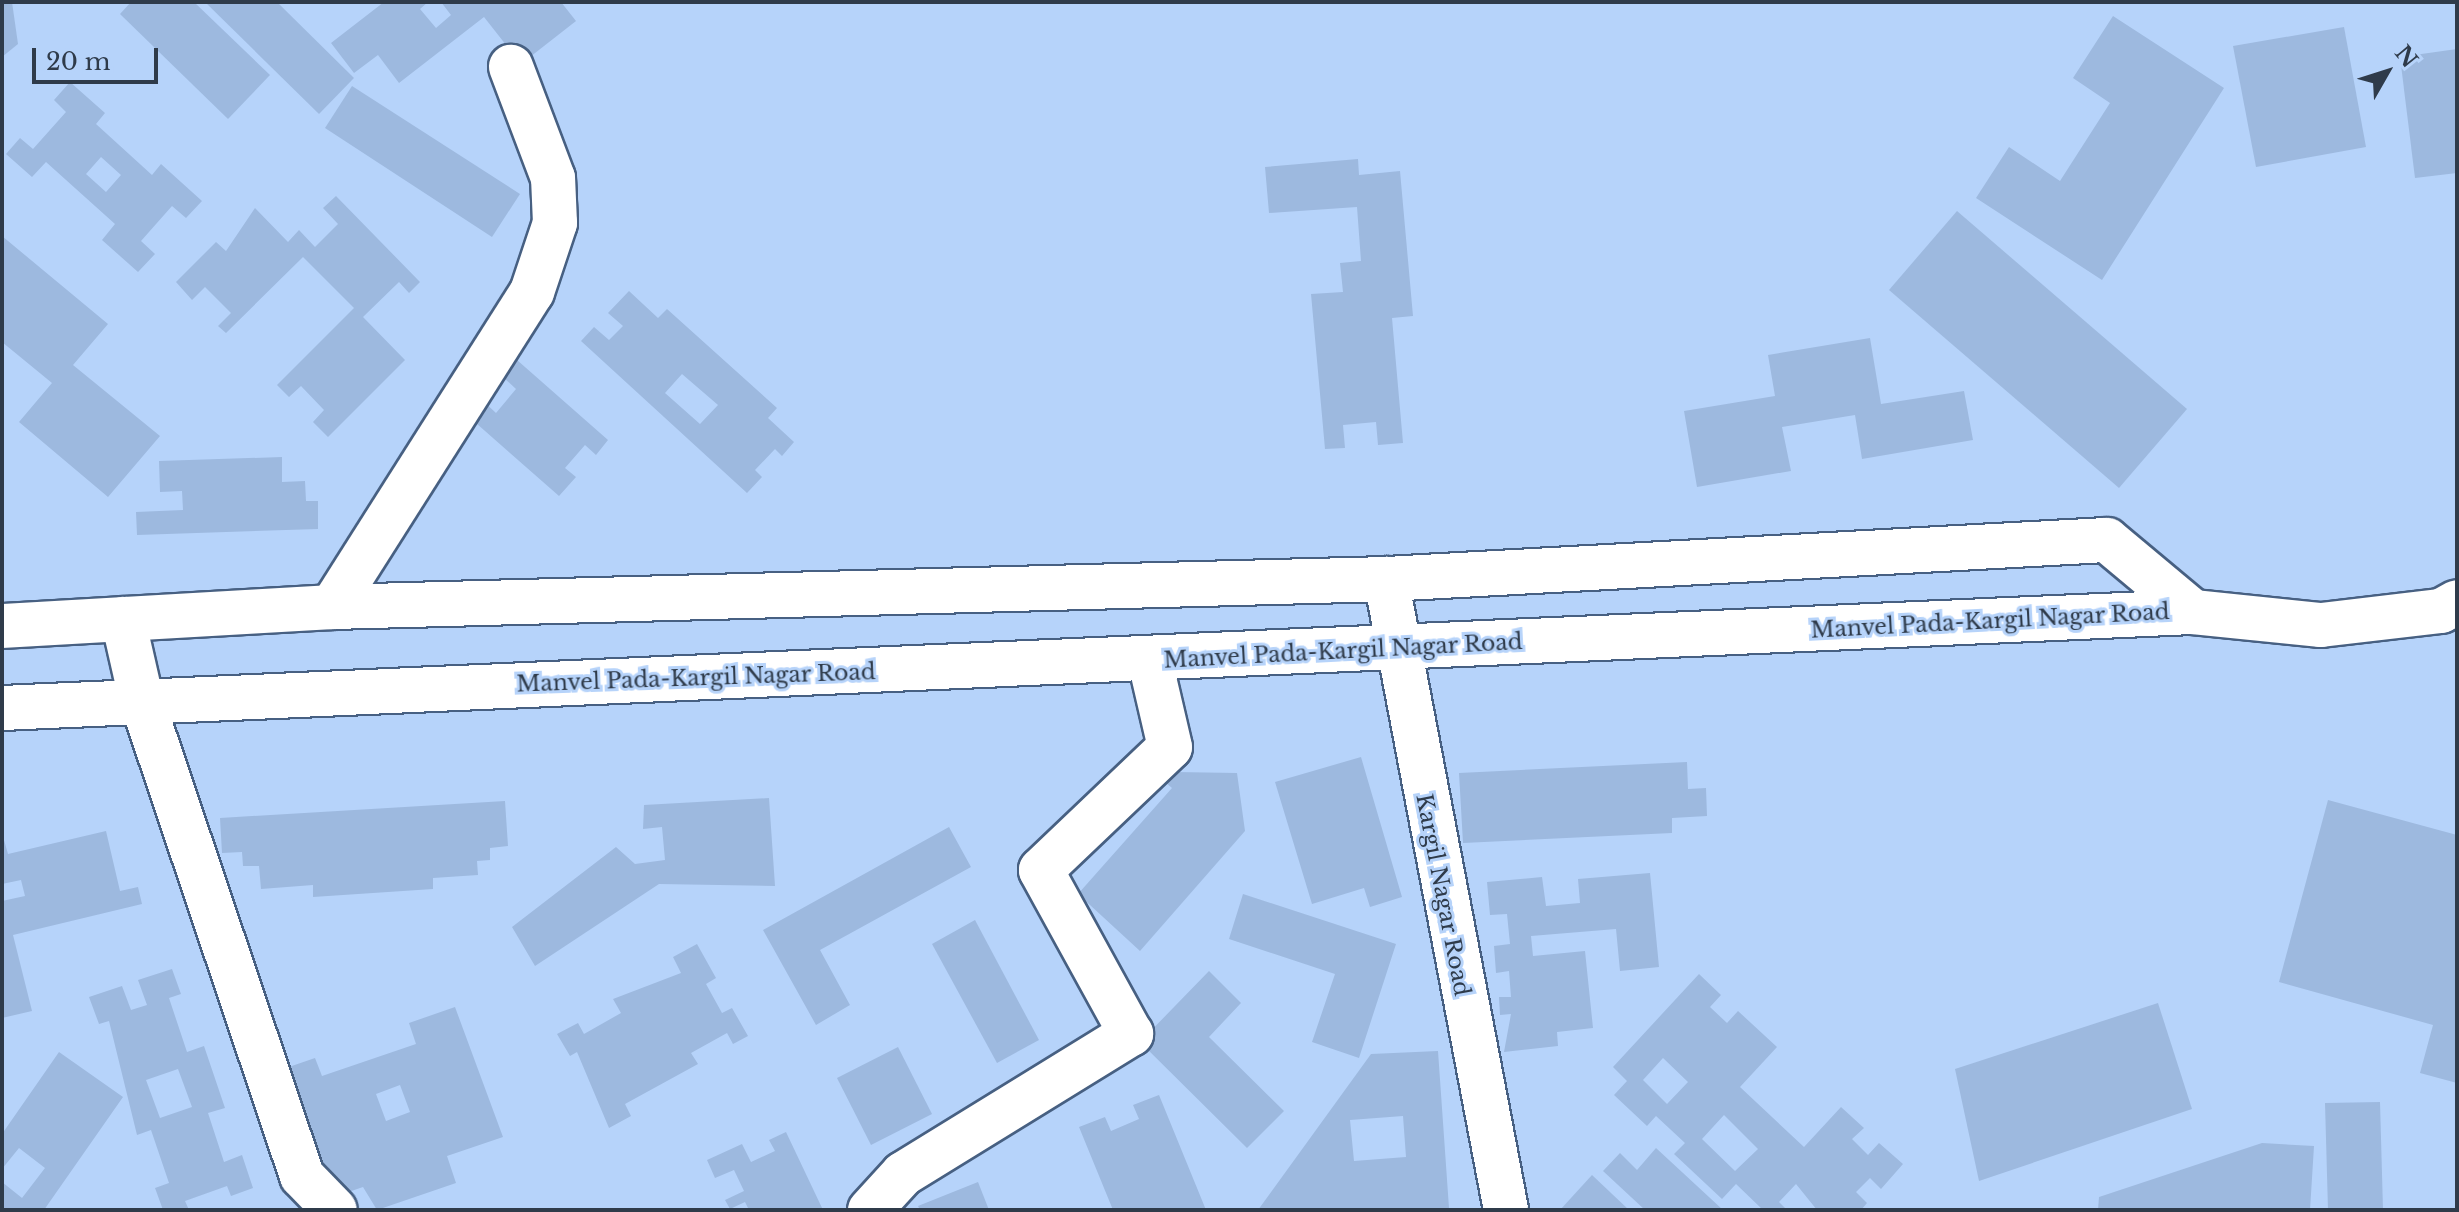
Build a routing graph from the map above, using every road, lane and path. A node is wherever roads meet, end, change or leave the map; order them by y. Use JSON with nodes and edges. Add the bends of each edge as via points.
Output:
{"nodes":[{"id":1,"x":511,"y":67,"type":"dead end"},
{"id":2,"x":1386,"y":579,"type":"junction"},
{"id":3,"x":2457,"y":602,"type":"edge"},
{"id":4,"x":332,"y":607,"type":"junction"},
{"id":5,"x":2193,"y":612,"type":"junction"},
{"id":6,"x":123,"y":619,"type":"junction"},
{"id":7,"x":2,"y":626,"type":"edge"},
{"id":8,"x":1394,"y":647,"type":"junction"},
{"id":9,"x":1150,"y":661,"type":"junction"},
{"id":10,"x":141,"y":698,"type":"junction"},
{"id":11,"x":2,"y":708,"type":"edge"},
{"id":12,"x":335,"y":1210,"type":"edge"},
{"id":13,"x":870,"y":1210,"type":"edge"},
{"id":14,"x":1506,"y":1210,"type":"edge"}],
"edges":[{"from":1,"to":4,"type":"street","via":[[553,178],[555,223],[532,292]]},
{"from":2,"to":4,"type":"street","name":"Manvel Pada-Kargil Nagar Road"},
{"from":2,"to":5,"type":"street","name":"Manvel Pada-Kargil Nagar Road","via":[[2107,540]]},
{"from":2,"to":8,"type":"street","name":"Kargil Nagar Road"},
{"from":3,"to":5,"type":"street","via":[[2441,611],[2321,625]]},
{"from":4,"to":6,"type":"street","name":"Manvel Pada-Kargil Nagar Road"},
{"from":5,"to":8,"type":"street","name":"Manvel Pada-Kargil Nagar Road"},
{"from":6,"to":7,"type":"street","name":"Manvel Pada-Kargil Nagar Road"},
{"from":6,"to":10,"type":"street"},
{"from":8,"to":9,"type":"street","name":"Manvel Pada-Kargil Nagar Road"},
{"from":8,"to":14,"type":"street","name":"Kargil Nagar Road"},
{"from":9,"to":10,"type":"street","name":"Manvel Pada-Kargil Nagar Road"},
{"from":9,"to":13,"type":"street","via":[[1170,747],[1041,870],[1131,1034],[903,1174]]},
{"from":10,"to":11,"type":"street","name":"Manvel Pada-Kargil Nagar Road"},
{"from":10,"to":12,"type":"street","via":[[302,1176]]}]}
